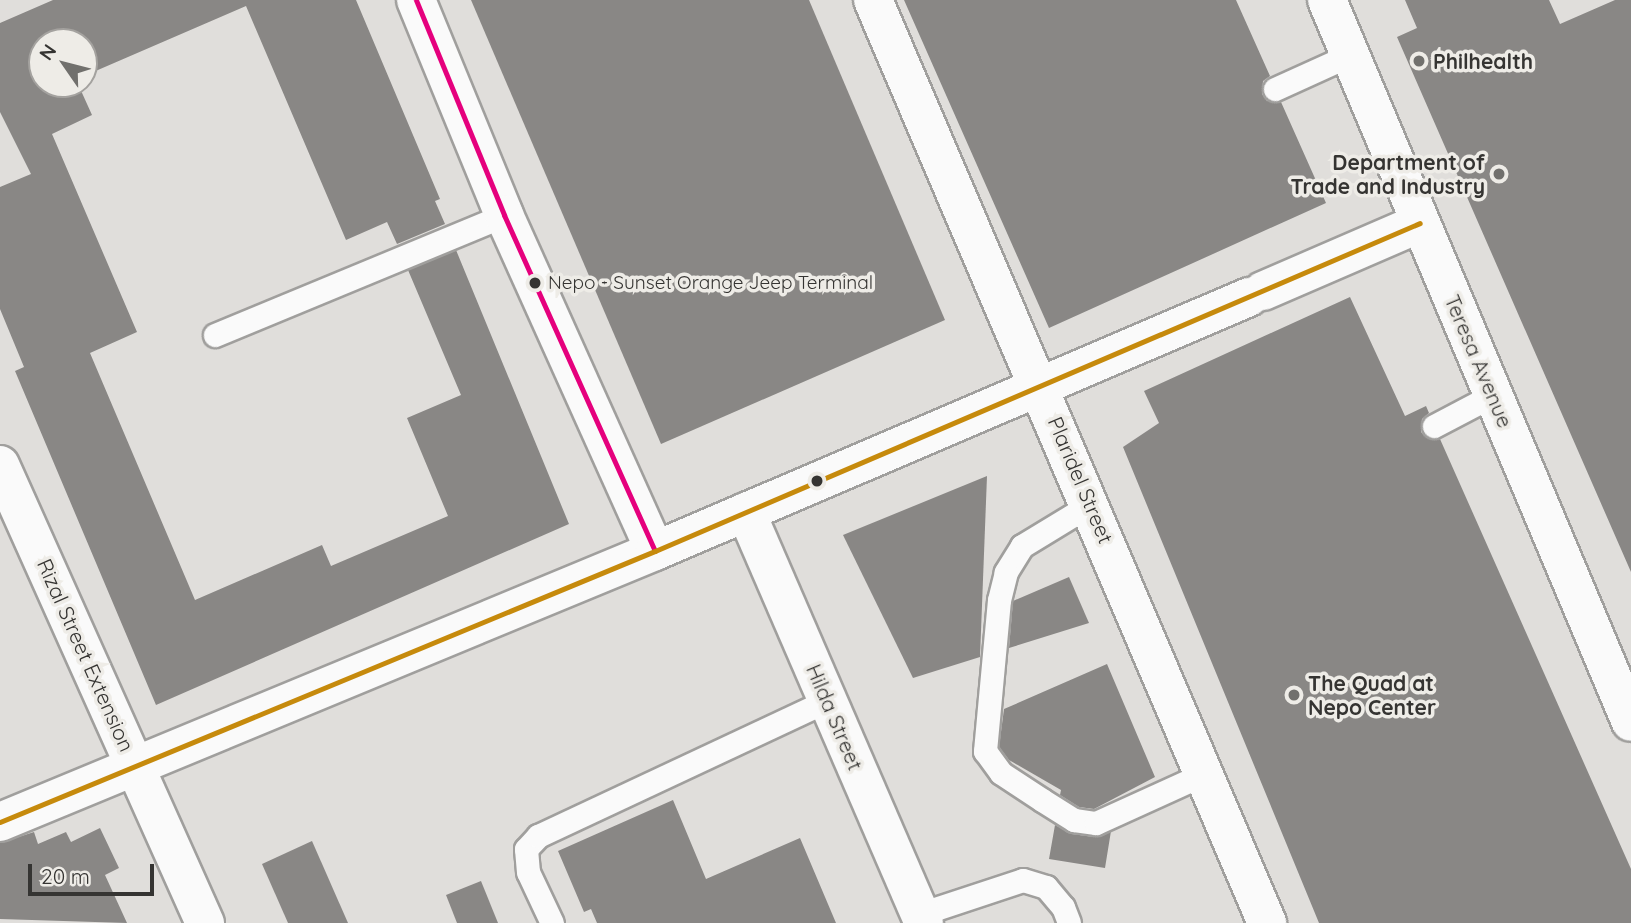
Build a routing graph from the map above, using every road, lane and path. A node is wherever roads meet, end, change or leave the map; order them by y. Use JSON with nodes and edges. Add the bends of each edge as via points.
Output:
{"nodes":[{"id":1,"x":416,"y":0,"type":"edge"},
{"id":2,"x":873,"y":0,"type":"edge"},
{"id":3,"x":1327,"y":0,"type":"edge"},
{"id":4,"x":1350,"y":55,"type":"junction"},
{"id":5,"x":1275,"y":89,"type":"dead end"},
{"id":6,"x":505,"y":215,"type":"junction"},
{"id":7,"x":1420,"y":223,"type":"junction"},
{"id":8,"x":215,"y":335,"type":"dead end"},
{"id":9,"x":1041,"y":387,"type":"junction"},
{"id":10,"x":1493,"y":395,"type":"junction"},
{"id":11,"x":1434,"y":425,"type":"dead end"},
{"id":12,"x":0,"y":464,"type":"edge"},
{"id":13,"x":1091,"y":503,"type":"junction"},
{"id":14,"x":746,"y":512,"type":"junction"},
{"id":15,"x":656,"y":551,"type":"junction"},
{"id":16,"x":828,"y":700,"type":"junction"},
{"id":17,"x":1631,"y":722,"type":"edge"},
{"id":18,"x":135,"y":766,"type":"junction"},
{"id":19,"x":1204,"y":774,"type":"junction"},
{"id":20,"x":0,"y":822,"type":"edge"},
{"id":21,"x":922,"y":919,"type":"edge"},
{"id":22,"x":205,"y":923,"type":"edge"},
{"id":23,"x":552,"y":923,"type":"edge"},
{"id":24,"x":1069,"y":923,"type":"edge"},
{"id":25,"x":1267,"y":923,"type":"edge"}],
"edges":[{"from":1,"to":6,"type":"street"},
{"from":2,"to":9,"type":"street","name":"Plaridel Street"},
{"from":3,"to":4,"type":"street","name":"Teresa Avenue"},
{"from":4,"to":5,"type":"lane"},
{"from":4,"to":7,"type":"street","name":"Teresa Avenue"},
{"from":6,"to":8,"type":"lane"},
{"from":6,"to":15,"type":"street"},
{"from":7,"to":9,"type":"street"},
{"from":7,"to":10,"type":"street","name":"Teresa Avenue"},
{"from":9,"to":13,"type":"street","name":"Plaridel Street"},
{"from":9,"to":14,"type":"street"},
{"from":10,"to":11,"type":"lane"},
{"from":10,"to":17,"type":"street","name":"Teresa Avenue"},
{"from":12,"to":18,"type":"street","name":"Rizal Street Extension"},
{"from":13,"to":19,"type":"street","name":"Plaridel Street"},
{"from":13,"to":19,"type":"lane","via":[[1022,546],[1006,572],[999,600],[985,751],[1001,773],[1042,800],[1074,820],[1096,823]]},
{"from":14,"to":15,"type":"street"},
{"from":14,"to":16,"type":"street","name":"Hilda Street"},
{"from":15,"to":18,"type":"street"},
{"from":16,"to":21,"type":"street","name":"Hilda Street"},
{"from":16,"to":23,"type":"lane","via":[[538,836],[526,849],[528,872]]},
{"from":18,"to":20,"type":"street"},
{"from":18,"to":22,"type":"street","name":"Rizal Street Extension"},
{"from":19,"to":25,"type":"street","name":"Plaridel Street"},
{"from":21,"to":24,"type":"lane","via":[[1023,880],[1046,887]]}]}
